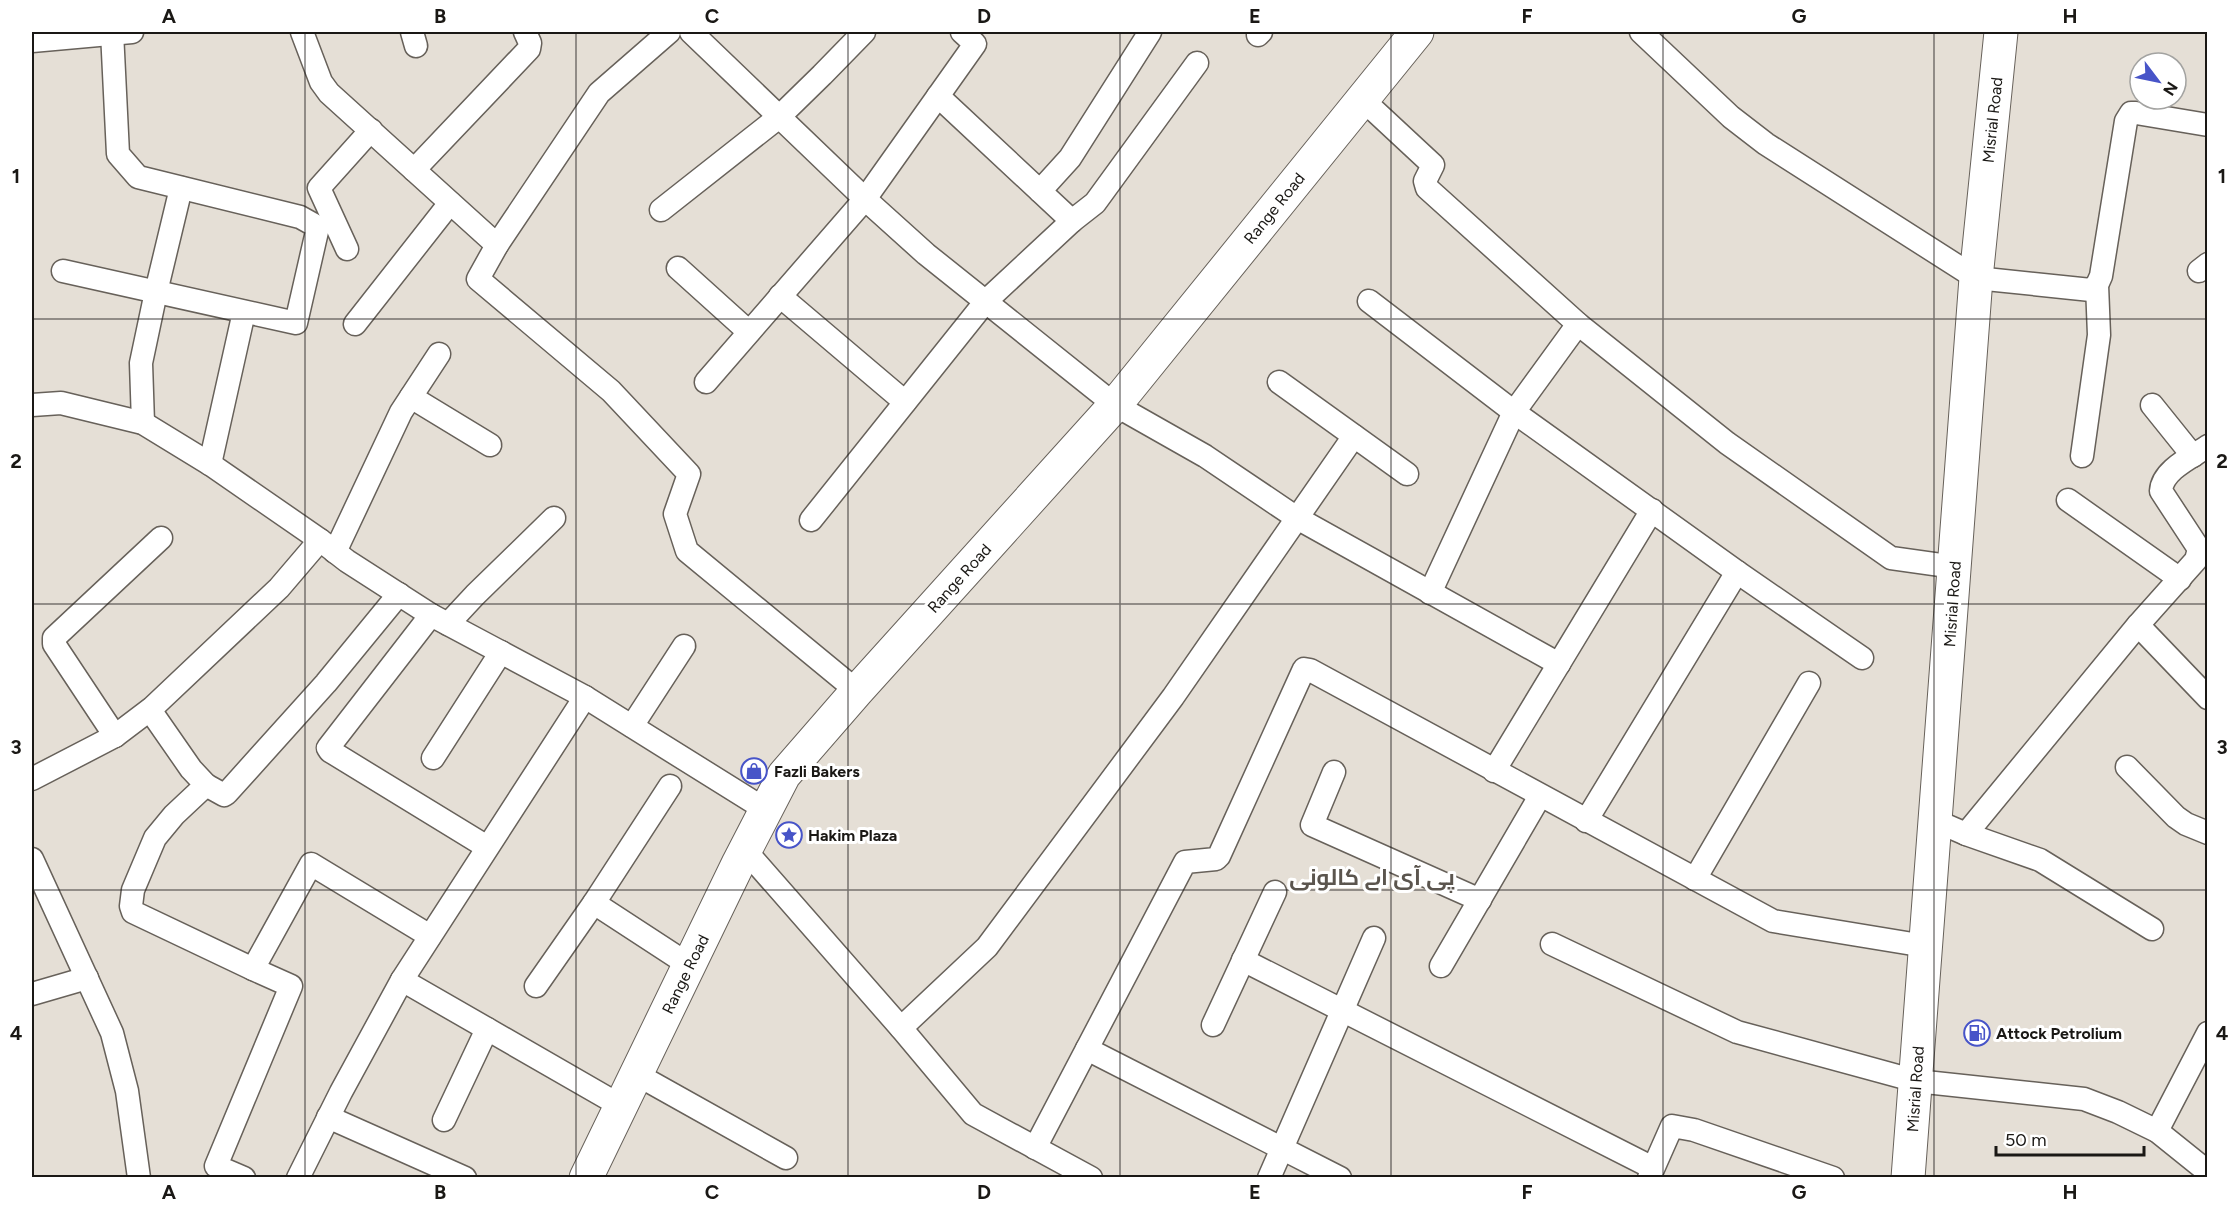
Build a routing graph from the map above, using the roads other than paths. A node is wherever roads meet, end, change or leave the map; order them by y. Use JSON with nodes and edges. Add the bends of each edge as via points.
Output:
{"nodes":[{"id":1,"x":119,"y":32,"type":"edge"},
{"id":2,"x":302,"y":32,"type":"edge"},
{"id":3,"x":525,"y":32,"type":"edge"},
{"id":4,"x":669,"y":32,"type":"edge"},
{"id":5,"x":691,"y":32,"type":"edge"},
{"id":6,"x":864,"y":32,"type":"edge"},
{"id":7,"x":962,"y":32,"type":"edge"},
{"id":8,"x":1150,"y":32,"type":"edge"},
{"id":9,"x":1417,"y":32,"type":"edge"},
{"id":10,"x":1641,"y":32,"type":"edge"},
{"id":11,"x":2001,"y":32,"type":"edge"},
{"id":12,"x":32,"y":41,"type":"edge"},
{"id":13,"x":1197,"y":63,"type":"dead end"},
{"id":14,"x":938,"y":96,"type":"junction"},
{"id":15,"x":1362,"y":99,"type":"junction"},
{"id":16,"x":779,"y":117,"type":"junction"},
{"id":17,"x":2208,"y":125,"type":"edge"},
{"id":18,"x":371,"y":130,"type":"junction"},
{"id":19,"x":414,"y":170,"type":"junction"},
{"id":20,"x":181,"y":188,"type":"junction"},
{"id":21,"x":1040,"y":192,"type":"junction"},
{"id":22,"x":865,"y":199,"type":"junction"},
{"id":23,"x":450,"y":202,"type":"junction"},
{"id":24,"x":661,"y":210,"type":"dead end"},
{"id":25,"x":1072,"y":221,"type":"junction"},
{"id":26,"x":497,"y":245,"type":"junction"},
{"id":27,"x":347,"y":249,"type":"dead end"},
{"id":28,"x":678,"y":268,"type":"dead end"},
{"id":29,"x":63,"y":271,"type":"dead end"},
{"id":30,"x":1977,"y":278,"type":"junction"},
{"id":31,"x":2097,"y":285,"type":"junction"},
{"id":32,"x":156,"y":291,"type":"junction"},
{"id":33,"x":780,"y":296,"type":"junction"},
{"id":34,"x":1369,"y":301,"type":"dead end"},
{"id":35,"x":986,"y":302,"type":"junction"},
{"id":36,"x":244,"y":312,"type":"junction"},
{"id":37,"x":355,"y":324,"type":"dead end"},
{"id":38,"x":1578,"y":324,"type":"junction"},
{"id":39,"x":749,"y":332,"type":"junction"},
{"id":40,"x":439,"y":354,"type":"dead end"},
{"id":41,"x":706,"y":382,"type":"dead end"},
{"id":42,"x":1279,"y":382,"type":"dead end"},
{"id":43,"x":411,"y":397,"type":"junction"},
{"id":44,"x":905,"y":402,"type":"junction"},
{"id":45,"x":32,"y":405,"type":"edge"},
{"id":46,"x":1115,"y":405,"type":"junction"},
{"id":47,"x":2152,"y":405,"type":"dead end"},
{"id":48,"x":1514,"y":412,"type":"junction"},
{"id":49,"x":143,"y":423,"type":"junction"},
{"id":50,"x":1354,"y":436,"type":"junction"},
{"id":51,"x":490,"y":445,"type":"dead end"},
{"id":52,"x":2200,"y":451,"type":"edge"},
{"id":53,"x":2082,"y":456,"type":"dead end"},
{"id":54,"x":210,"y":464,"type":"junction"},
{"id":55,"x":1407,"y":474,"type":"dead end"},
{"id":56,"x":2068,"y":500,"type":"dead end"},
{"id":57,"x":1652,"y":510,"type":"junction"},
{"id":58,"x":554,"y":518,"type":"dead end"},
{"id":59,"x":1298,"y":518,"type":"junction"},
{"id":60,"x":811,"y":520,"type":"dead end"},
{"id":61,"x":161,"y":538,"type":"dead end"},
{"id":62,"x":328,"y":546,"type":"junction"},
{"id":63,"x":1955,"y":567,"type":"junction"},
{"id":64,"x":1737,"y":572,"type":"junction"},
{"id":65,"x":2180,"y":579,"type":"junction"},
{"id":66,"x":1431,"y":593,"type":"junction"},
{"id":67,"x":399,"y":594,"type":"junction"},
{"id":68,"x":440,"y":620,"type":"junction"},
{"id":69,"x":2138,"y":625,"type":"junction"},
{"id":70,"x":684,"y":646,"type":"dead end"},
{"id":71,"x":501,"y":652,"type":"junction"},
{"id":72,"x":1862,"y":658,"type":"dead end"},
{"id":73,"x":1559,"y":664,"type":"junction"},
{"id":74,"x":1809,"y":683,"type":"dead end"},
{"id":75,"x":856,"y":691,"type":"junction"},
{"id":76,"x":585,"y":697,"type":"junction"},
{"id":77,"x":2208,"y":698,"type":"edge"},
{"id":78,"x":150,"y":710,"type":"junction"},
{"id":79,"x":632,"y":726,"type":"junction"},
{"id":80,"x":115,"y":736,"type":"junction"},
{"id":81,"x":433,"y":758,"type":"dead end"},
{"id":82,"x":2127,"y":766,"type":"dead end"},
{"id":83,"x":1494,"y":771,"type":"junction"},
{"id":84,"x":1334,"y":772,"type":"dead end"},
{"id":85,"x":32,"y":780,"type":"edge"},
{"id":86,"x":206,"y":785,"type":"junction"},
{"id":87,"x":670,"y":786,"type":"dead end"},
{"id":88,"x":1540,"y":796,"type":"junction"},
{"id":89,"x":766,"y":810,"type":"junction"},
{"id":90,"x":1586,"y":821,"type":"junction"},
{"id":91,"x":1936,"y":821,"type":"junction"},
{"id":92,"x":2208,"y":833,"type":"edge"},
{"id":93,"x":1966,"y":834,"type":"junction"},
{"id":94,"x":487,"y":847,"type":"junction"},
{"id":95,"x":746,"y":850,"type":"junction"},
{"id":96,"x":32,"y":859,"type":"edge"},
{"id":97,"x":1695,"y":879,"type":"junction"},
{"id":98,"x":1275,"y":892,"type":"dead end"},
{"id":99,"x":1480,"y":900,"type":"junction"},
{"id":100,"x":594,"y":903,"type":"junction"},
{"id":101,"x":2152,"y":928,"type":"dead end"},
{"id":102,"x":430,"y":936,"type":"junction"},
{"id":103,"x":1374,"y":938,"type":"dead end"},
{"id":104,"x":1552,"y":944,"type":"dead end"},
{"id":105,"x":1925,"y":946,"type":"junction"},
{"id":106,"x":1243,"y":960,"type":"junction"},
{"id":107,"x":689,"y":965,"type":"junction"},
{"id":108,"x":1441,"y":966,"type":"dead end"},
{"id":109,"x":253,"y":969,"type":"junction"},
{"id":110,"x":87,"y":978,"type":"junction"},
{"id":111,"x":402,"y":980,"type":"junction"},
{"id":112,"x":536,"y":986,"type":"dead end"},
{"id":113,"x":32,"y":994,"type":"edge"},
{"id":114,"x":1342,"y":1010,"type":"junction"},
{"id":115,"x":1213,"y":1025,"type":"dead end"},
{"id":116,"x":901,"y":1028,"type":"junction"},
{"id":117,"x":487,"y":1029,"type":"junction"},
{"id":118,"x":2208,"y":1032,"type":"edge"},
{"id":119,"x":1087,"y":1049,"type":"junction"},
{"id":120,"x":636,"y":1074,"type":"junction"},
{"id":121,"x":1916,"y":1081,"type":"junction"},
{"id":122,"x":621,"y":1106,"type":"junction"},
{"id":123,"x":328,"y":1117,"type":"junction"},
{"id":124,"x":444,"y":1120,"type":"dead end"},
{"id":125,"x":2157,"y":1131,"type":"junction"},
{"id":126,"x":1035,"y":1148,"type":"junction"},
{"id":127,"x":1283,"y":1148,"type":"junction"},
{"id":128,"x":786,"y":1158,"type":"dead end"},
{"id":129,"x":2208,"y":1172,"type":"edge"},
{"id":130,"x":1651,"y":1173,"type":"edge"},
{"id":131,"x":139,"y":1178,"type":"edge"},
{"id":132,"x":244,"y":1178,"type":"edge"},
{"id":133,"x":298,"y":1178,"type":"edge"},
{"id":134,"x":465,"y":1178,"type":"edge"},
{"id":135,"x":586,"y":1178,"type":"edge"},
{"id":136,"x":1091,"y":1178,"type":"edge"},
{"id":137,"x":1269,"y":1178,"type":"edge"},
{"id":138,"x":1340,"y":1178,"type":"edge"},
{"id":139,"x":1833,"y":1178,"type":"edge"},
{"id":140,"x":1908,"y":1178,"type":"edge"}],
"edges":[{"from":1,"to":12,"type":"street"},
{"from":1,"to":20,"type":"street","via":[[118,154],[138,177]]},
{"from":2,"to":18,"type":"street","via":[[321,82]]},
{"from":3,"to":19,"type":"street","via":[[529,49]]},
{"from":4,"to":26,"type":"street","via":[[599,93]]},
{"from":5,"to":16,"type":"street"},
{"from":6,"to":16,"type":"street"},
{"from":7,"to":14,"type":"street","via":[[975,44]]},
{"from":8,"to":21,"type":"street","via":[[1070,158]]},
{"from":9,"to":15,"type":"main road","name":"Range Road"},
{"from":10,"to":30,"type":"street","via":[[1731,117],[1766,144]]},
{"from":11,"to":30,"type":"main road","name":"Misrial Road"},
{"from":13,"to":25,"type":"street","via":[[1095,203]]},
{"from":14,"to":21,"type":"street"},
{"from":14,"to":22,"type":"street"},
{"from":15,"to":38,"type":"street","via":[[1433,165],[1425,181],[1427,188]]},
{"from":15,"to":46,"type":"main road","name":"Range Road"},
{"from":16,"to":22,"type":"street"},
{"from":16,"to":24,"type":"street"},
{"from":17,"to":31,"type":"street","via":[[2136,113],[2128,116]]},
{"from":18,"to":19,"type":"street"},
{"from":18,"to":27,"type":"street","via":[[319,188]]},
{"from":19,"to":23,"type":"street"},
{"from":20,"to":32,"type":"street"},
{"from":20,"to":36,"type":"street","via":[[300,217],[318,227],[296,323]]},
{"from":21,"to":25,"type":"street"},
{"from":22,"to":33,"type":"street"},
{"from":22,"to":35,"type":"street"},
{"from":23,"to":26,"type":"street"},
{"from":23,"to":37,"type":"street"},
{"from":25,"to":35,"type":"street"},
{"from":26,"to":75,"type":"street","via":[[478,279],[611,391],[689,474],[675,514],[687,551]]},
{"from":28,"to":39,"type":"street"},
{"from":29,"to":32,"type":"street"},
{"from":30,"to":31,"type":"street","via":[[2091,290]]},
{"from":30,"to":63,"type":"main road","name":"Misrial Road"},
{"from":31,"to":53,"type":"street","via":[[2099,335]]},
{"from":32,"to":36,"type":"street"},
{"from":32,"to":49,"type":"street","via":[[141,363]]},
{"from":33,"to":39,"type":"street"},
{"from":33,"to":44,"type":"street"},
{"from":34,"to":48,"type":"street"},
{"from":35,"to":44,"type":"street"},
{"from":35,"to":46,"type":"street"},
{"from":36,"to":54,"type":"street"},
{"from":38,"to":48,"type":"street"},
{"from":38,"to":63,"type":"street","via":[[1727,443],[1891,558]]},
{"from":39,"to":41,"type":"street"},
{"from":40,"to":43,"type":"street"},
{"from":42,"to":50,"type":"street"},
{"from":43,"to":51,"type":"street"},
{"from":43,"to":62,"type":"street"},
{"from":44,"to":60,"type":"street"},
{"from":45,"to":49,"type":"street","via":[[62,403]]},
{"from":46,"to":59,"type":"street","via":[[1205,456]]},
{"from":46,"to":75,"type":"main road","name":"Range Road"},
{"from":47,"to":52,"type":"street"},
{"from":48,"to":57,"type":"street"},
{"from":48,"to":66,"type":"street"},
{"from":49,"to":54,"type":"street"},
{"from":50,"to":55,"type":"street"},
{"from":50,"to":59,"type":"street"},
{"from":52,"to":65,"type":"street","via":[[2170,472],[2162,483],[2161,491],[2199,549],[2196,560]]},
{"from":54,"to":62,"type":"street"},
{"from":56,"to":65,"type":"street"},
{"from":57,"to":64,"type":"street"},
{"from":57,"to":73,"type":"street"},
{"from":58,"to":68,"type":"street","via":[[475,595]]},
{"from":59,"to":66,"type":"street"},
{"from":59,"to":116,"type":"street","via":[[1173,698],[987,947]]},
{"from":61,"to":80,"type":"street","via":[[54,638],[54,644]]},
{"from":62,"to":67,"type":"street"},
{"from":62,"to":78,"type":"street"},
{"from":63,"to":91,"type":"main road","name":"Misrial Road"},
{"from":64,"to":72,"type":"street"},
{"from":64,"to":90,"type":"street"},
{"from":65,"to":69,"type":"street"},
{"from":66,"to":73,"type":"street"},
{"from":67,"to":68,"type":"street"},
{"from":67,"to":86,"type":"street","via":[[227,793]]},
{"from":68,"to":71,"type":"street"},
{"from":68,"to":94,"type":"street","via":[[328,748]]},
{"from":69,"to":77,"type":"street"},
{"from":69,"to":93,"type":"street"},
{"from":70,"to":79,"type":"street"},
{"from":71,"to":76,"type":"street"},
{"from":71,"to":81,"type":"street"},
{"from":73,"to":83,"type":"street"},
{"from":74,"to":97,"type":"street"},
{"from":75,"to":89,"type":"main road","name":"Range Road","via":[[784,775]]},
{"from":76,"to":79,"type":"street"},
{"from":76,"to":94,"type":"street"},
{"from":78,"to":80,"type":"street"},
{"from":78,"to":86,"type":"street"},
{"from":79,"to":89,"type":"street"},
{"from":80,"to":85,"type":"street"},
{"from":82,"to":92,"type":"street","via":[[2176,817]]},
{"from":83,"to":88,"type":"street"},
{"from":83,"to":119,"type":"street","via":[[1304,669],[1219,856],[1186,861]]},
{"from":84,"to":99,"type":"street","via":[[1312,825]]},
{"from":86,"to":109,"type":"street","via":[[155,838],[136,881],[131,906],[134,912]]},
{"from":87,"to":100,"type":"street"},
{"from":88,"to":90,"type":"street"},
{"from":88,"to":99,"type":"street"},
{"from":89,"to":95,"type":"main road","name":"Range Road"},
{"from":90,"to":97,"type":"street"},
{"from":91,"to":93,"type":"street"},
{"from":91,"to":105,"type":"main road","name":"Misrial Road"},
{"from":93,"to":101,"type":"street","via":[[2040,860]]},
{"from":94,"to":102,"type":"street"},
{"from":95,"to":107,"type":"main road","name":"Range Road"},
{"from":95,"to":116,"type":"street"},
{"from":96,"to":110,"type":"street"},
{"from":97,"to":105,"type":"street","via":[[1773,921]]},
{"from":98,"to":106,"type":"street"},
{"from":99,"to":108,"type":"street"},
{"from":100,"to":107,"type":"street"},
{"from":100,"to":112,"type":"street"},
{"from":102,"to":109,"type":"street","via":[[311,864]]},
{"from":102,"to":111,"type":"street"},
{"from":103,"to":114,"type":"street"},
{"from":104,"to":121,"type":"street","via":[[1737,1032]]},
{"from":105,"to":121,"type":"main road","name":"Misrial Road"},
{"from":106,"to":114,"type":"street"},
{"from":106,"to":115,"type":"street"},
{"from":107,"to":120,"type":"main road","name":"Range Road"},
{"from":109,"to":132,"type":"street","via":[[291,986],[216,1166]]},
{"from":110,"to":113,"type":"street"},
{"from":110,"to":131,"type":"street","via":[[112,1033],[127,1091]]},
{"from":111,"to":117,"type":"street"},
{"from":111,"to":123,"type":"street"},
{"from":114,"to":127,"type":"street"},
{"from":114,"to":130,"type":"street"},
{"from":116,"to":126,"type":"street","via":[[973,1114]]},
{"from":117,"to":122,"type":"street"},
{"from":117,"to":124,"type":"street"},
{"from":118,"to":125,"type":"street"},
{"from":119,"to":126,"type":"street"},
{"from":119,"to":127,"type":"street"},
{"from":120,"to":122,"type":"main road","name":"Range Road"},
{"from":120,"to":128,"type":"street"},
{"from":121,"to":125,"type":"street","via":[[2084,1099]]},
{"from":121,"to":140,"type":"main road","name":"Misrial Road"},
{"from":122,"to":135,"type":"main road","name":"Range Road"},
{"from":123,"to":133,"type":"street"},
{"from":123,"to":134,"type":"street"},
{"from":125,"to":129,"type":"street"},
{"from":126,"to":136,"type":"street"},
{"from":127,"to":137,"type":"street"},
{"from":127,"to":138,"type":"street"},
{"from":130,"to":139,"type":"street","via":[[1672,1126]]}]}
